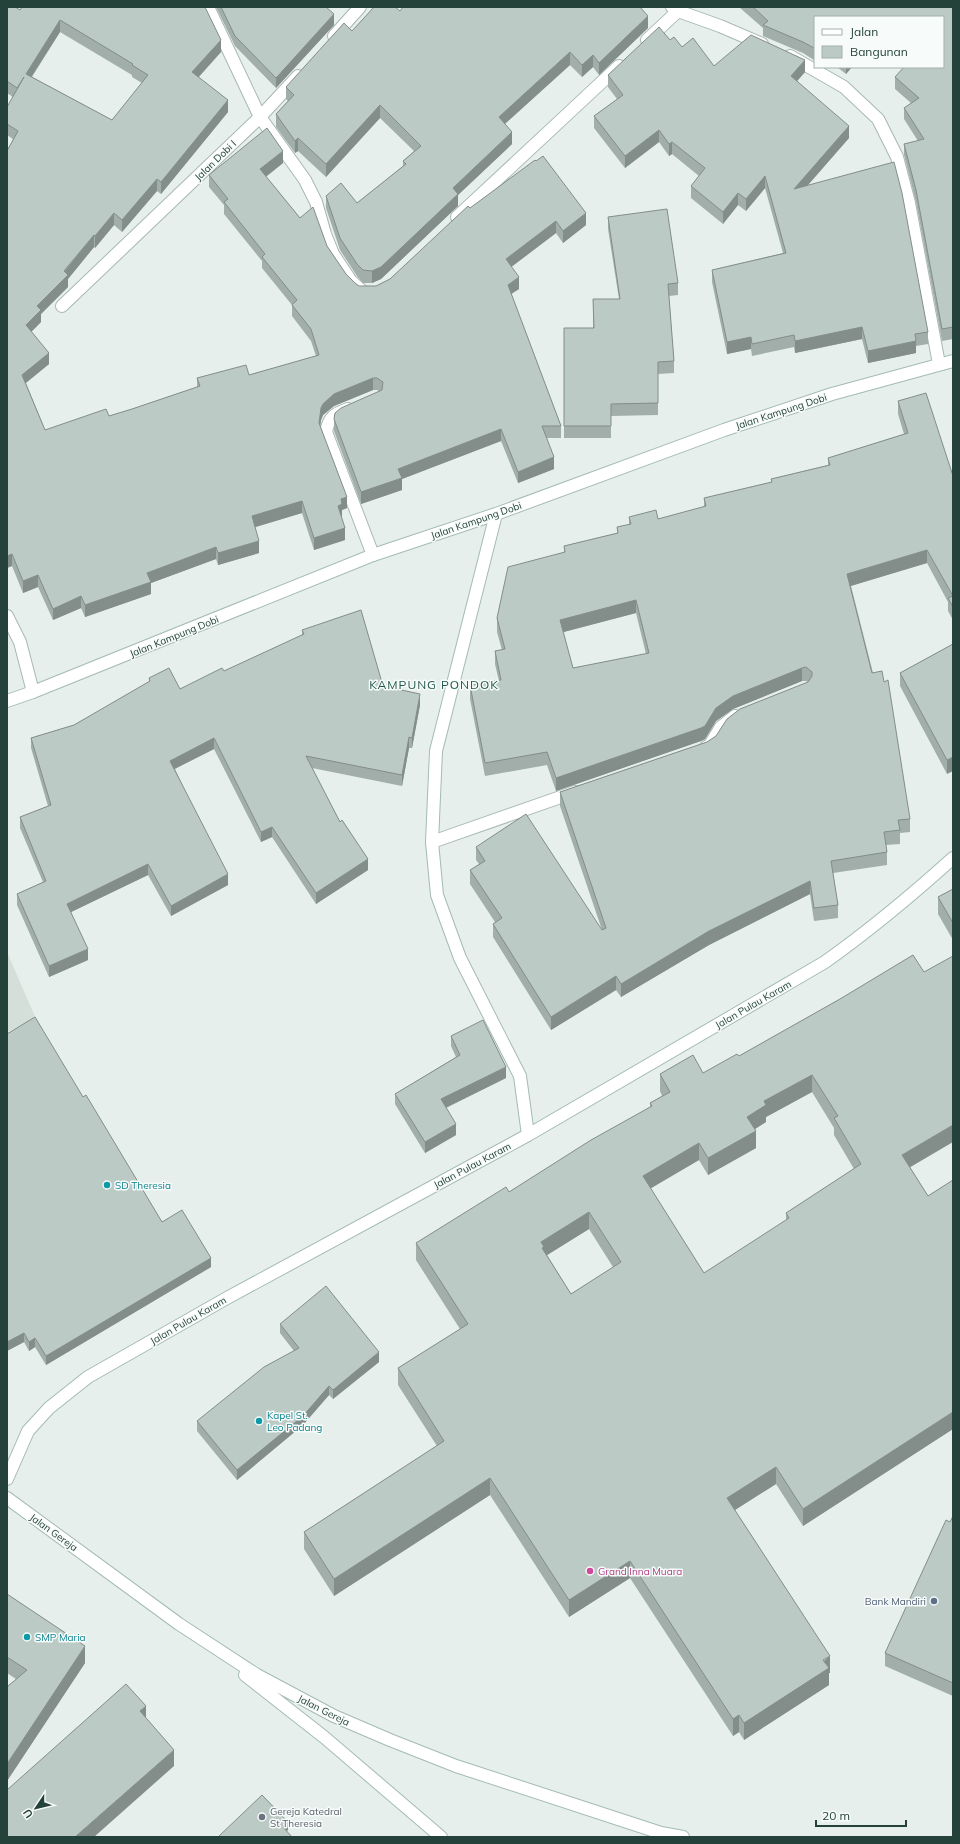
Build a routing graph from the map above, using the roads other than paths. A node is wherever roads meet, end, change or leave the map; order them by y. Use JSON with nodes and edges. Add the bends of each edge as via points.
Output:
{"nodes":[{"id":1,"x":208,"y":7,"type":"edge"},
{"id":2,"x":360,"y":7,"type":"edge"},
{"id":3,"x":675,"y":9,"type":"edge"},
{"id":4,"x":329,"y":42,"type":"edge"},
{"id":5,"x":638,"y":49,"type":"edge"},
{"id":6,"x":626,"y":59,"type":"edge"},
{"id":7,"x":307,"y":65,"type":"edge"},
{"id":8,"x":260,"y":118,"type":"junction"},
{"id":9,"x":448,"y":226,"type":"edge"},
{"id":10,"x":373,"y":291,"type":"edge"},
{"id":11,"x":62,"y":306,"type":"dead end"},
{"id":12,"x":953,"y":361,"type":"edge"},
{"id":13,"x":939,"y":364,"type":"junction"},
{"id":14,"x":356,"y":405,"type":"edge"},
{"id":15,"x":496,"y":514,"type":"junction"},
{"id":16,"x":372,"y":555,"type":"junction"},
{"id":17,"x":7,"y":616,"type":"edge"},
{"id":18,"x":33,"y":692,"type":"junction"},
{"id":19,"x":7,"y":701,"type":"edge"},
{"id":20,"x":749,"y":710,"type":"edge"},
{"id":21,"x":696,"y":750,"type":"edge"},
{"id":22,"x":583,"y":790,"type":"edge"},
{"id":23,"x":432,"y":842,"type":"junction"},
{"id":24,"x":953,"y":858,"type":"edge"},
{"id":25,"x":528,"y":1135,"type":"junction"},
{"id":26,"x":7,"y":1479,"type":"edge"},
{"id":27,"x":7,"y":1498,"type":"edge"},
{"id":28,"x":179,"y":1624,"type":"junction"},
{"id":29,"x":657,"y":1835,"type":"edge"},
{"id":30,"x":441,"y":1837,"type":"edge"},
{"id":31,"x":683,"y":1837,"type":"edge"}],
"edges":[{"from":1,"to":8,"type":"street"},
{"from":2,"to":4,"type":"street"},
{"from":3,"to":5,"type":"street"},
{"from":3,"to":13,"type":"street","via":[[800,60],[844,87],[878,119],[896,157],[909,203]]},
{"from":6,"to":9,"type":"street"},
{"from":7,"to":8,"type":"street","name":"Jalan Dobi I"},
{"from":8,"to":10,"type":"street","via":[[305,180],[316,202],[333,254],[360,290]]},
{"from":8,"to":11,"type":"street","name":"Jalan Dobi I"},
{"from":12,"to":13,"type":"street","name":"Jalan Kampung Dobi"},
{"from":13,"to":15,"type":"street","name":"Jalan Kampung Dobi","via":[[832,394],[724,430]]},
{"from":14,"to":16,"type":"street","via":[[337,413],[328,421],[326,432]]},
{"from":15,"to":16,"type":"street","name":"Jalan Kampung Dobi"},
{"from":15,"to":23,"type":"street","via":[[436,750]]},
{"from":16,"to":18,"type":"street","name":"Jalan Kampung Dobi"},
{"from":17,"to":18,"type":"street","via":[[20,642]]},
{"from":18,"to":19,"type":"street","name":"Jalan Kampung Dobi"},
{"from":20,"to":21,"type":"street","via":[[727,722],[710,745]]},
{"from":22,"to":23,"type":"street"},
{"from":23,"to":25,"type":"street","via":[[437,895],[460,958],[520,1076]]},
{"from":24,"to":25,"type":"street","name":"Jalan Pulau Karam","via":[[876,925],[825,962]]},
{"from":25,"to":26,"type":"street","name":"Jalan Pulau Karam","via":[[227,1298],[88,1378],[49,1408],[28,1431]]},
{"from":27,"to":28,"type":"street","name":"Jalan Gereja"},
{"from":28,"to":29,"type":"street","name":"Jalan Gereja","via":[[257,1675],[341,1720],[456,1766]]},
{"from":28,"to":30,"type":"street","via":[[324,1737]]},
{"from":29,"to":31,"type":"street","name":"Jalan Gereja"}]}
